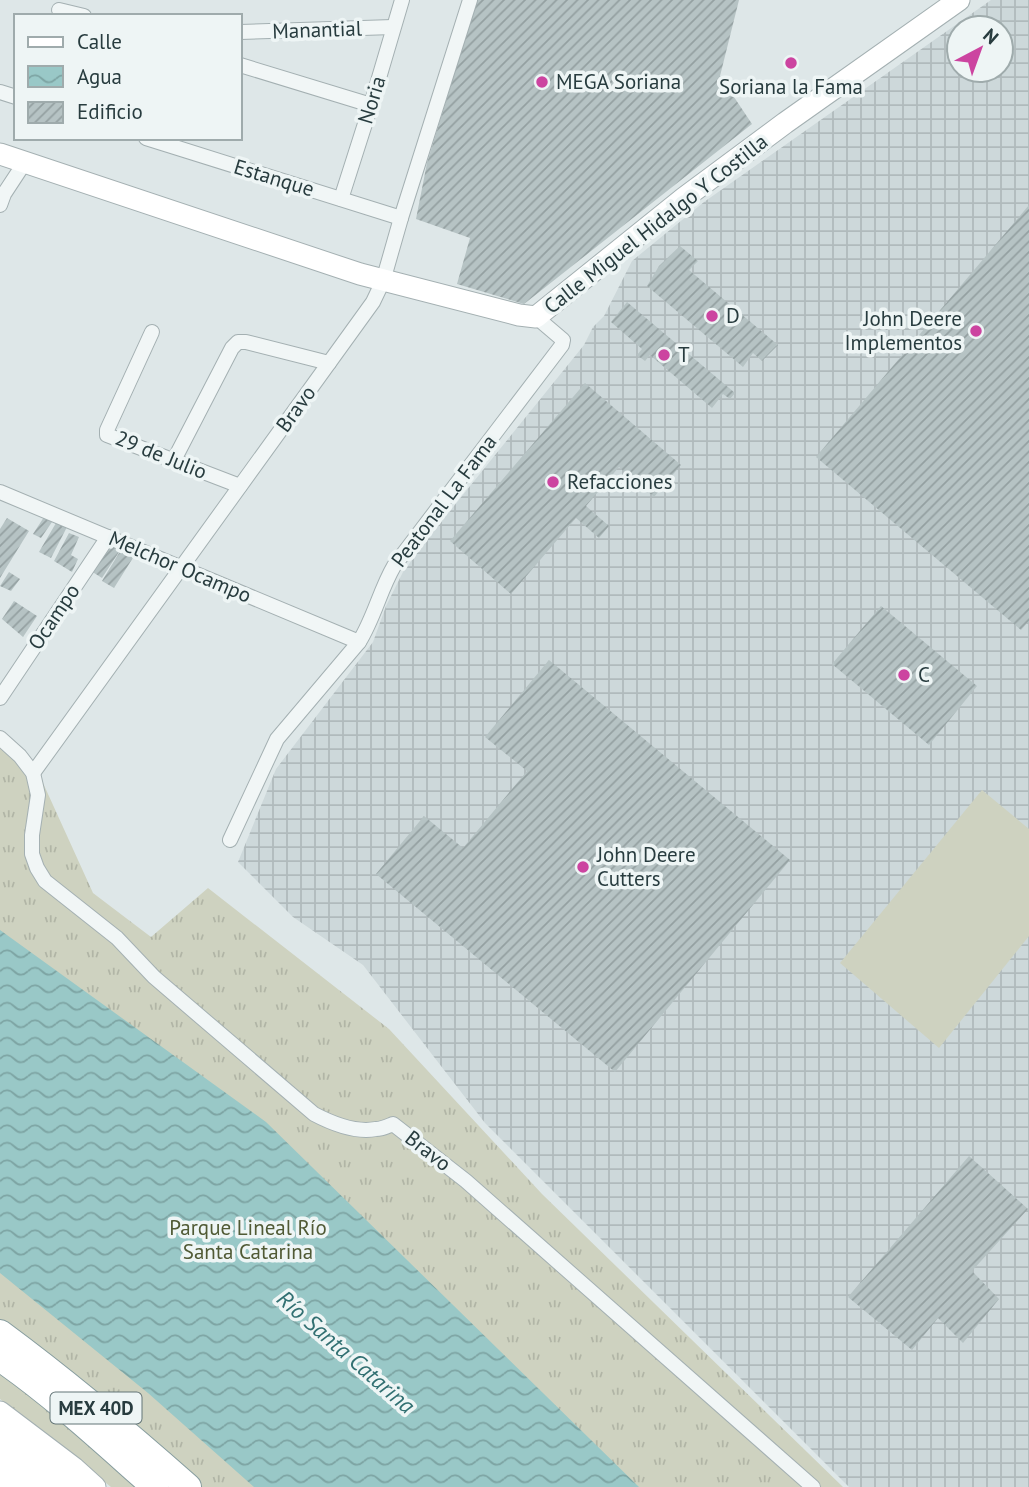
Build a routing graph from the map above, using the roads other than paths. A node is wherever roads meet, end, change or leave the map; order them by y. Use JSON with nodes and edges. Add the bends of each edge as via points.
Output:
{"nodes":[{"id":1,"x":401,"y":0,"type":"edge"},
{"id":2,"x":470,"y":0,"type":"edge"},
{"id":3,"x":960,"y":0,"type":"edge"},
{"id":4,"x":59,"y":9,"type":"edge"},
{"id":5,"x":77,"y":14,"type":"edge"},
{"id":6,"x":393,"y":27,"type":"junction"},
{"id":7,"x":242,"y":32,"type":"edge"},
{"id":8,"x":242,"y":66,"type":"edge"},
{"id":9,"x":371,"y":105,"type":"junction"},
{"id":10,"x":152,"y":140,"type":"edge"},
{"id":11,"x":0,"y":154,"type":"edge"},
{"id":12,"x":25,"y":162,"type":"junction"},
{"id":13,"x":1,"y":197,"type":"edge"},
{"id":14,"x":341,"y":199,"type":"junction"},
{"id":15,"x":401,"y":218,"type":"junction"},
{"id":16,"x":383,"y":281,"type":"junction"},
{"id":17,"x":536,"y":317,"type":"junction"},
{"id":18,"x":152,"y":332,"type":"dead end"},
{"id":19,"x":329,"y":363,"type":"junction"},
{"id":20,"x":174,"y":460,"type":"junction"},
{"id":21,"x":240,"y":486,"type":"junction"},
{"id":22,"x":0,"y":492,"type":"edge"},
{"id":23,"x":108,"y":537,"type":"junction"},
{"id":24,"x":182,"y":567,"type":"junction"},
{"id":25,"x":359,"y":642,"type":"junction"},
{"id":26,"x":0,"y":698,"type":"edge"},
{"id":27,"x":0,"y":738,"type":"edge"},
{"id":28,"x":33,"y":773,"type":"junction"},
{"id":29,"x":230,"y":840,"type":"dead end"},
{"id":30,"x":0,"y":1333,"type":"edge"},
{"id":31,"x":0,"y":1358,"type":"edge"},
{"id":32,"x":0,"y":1412,"type":"edge"},
{"id":33,"x":0,"y":1431,"type":"edge"},
{"id":34,"x":0,"y":1453,"type":"edge"},
{"id":35,"x":0,"y":1475,"type":"edge"},
{"id":36,"x":16,"y":1487,"type":"edge"},
{"id":37,"x":44,"y":1487,"type":"edge"},
{"id":38,"x":70,"y":1487,"type":"edge"},
{"id":39,"x":95,"y":1487,"type":"edge"},
{"id":40,"x":155,"y":1487,"type":"edge"},
{"id":41,"x":188,"y":1487,"type":"edge"},
{"id":42,"x":813,"y":1487,"type":"edge"}],
"edges":[{"from":1,"to":6,"type":"street","name":"Noria"},
{"from":2,"to":15,"type":"street","name":"Bravo"},
{"from":3,"to":17,"type":"street","name":"Calle Miguel Hidalgo Y Costilla","via":[[684,198]]},
{"from":4,"to":5,"type":"street"},
{"from":6,"to":7,"type":"street","name":"Manantial"},
{"from":6,"to":9,"type":"street","name":"Noria"},
{"from":8,"to":9,"type":"street","name":"Manantial"},
{"from":9,"to":14,"type":"street","name":"Noria"},
{"from":10,"to":14,"type":"street","name":"Estanque"},
{"from":11,"to":12,"type":"street","name":"Calle Miguel Hidalgo Y Costilla"},
{"from":12,"to":13,"type":"street"},
{"from":12,"to":16,"type":"street","name":"Calle Miguel Hidalgo Y Costilla"},
{"from":14,"to":15,"type":"street","name":"Estanque"},
{"from":15,"to":16,"type":"street","name":"Bravo"},
{"from":16,"to":17,"type":"street","name":"Calle Miguel Hidalgo Y Costilla"},
{"from":16,"to":19,"type":"street","name":"Bravo"},
{"from":17,"to":25,"type":"street","name":"Peatonal La Fama","via":[[562,345],[394,566]]},
{"from":18,"to":20,"type":"street","name":"29 de Julio","via":[[106,432]]},
{"from":19,"to":20,"type":"street","via":[[238,342]]},
{"from":19,"to":21,"type":"street","name":"Bravo"},
{"from":20,"to":21,"type":"street","name":"29 de Julio"},
{"from":21,"to":24,"type":"street","name":"Bravo"},
{"from":22,"to":23,"type":"street","name":"Melchor Ocampo"},
{"from":23,"to":24,"type":"street","name":"Melchor Ocampo"},
{"from":23,"to":26,"type":"street","name":"Ocampo"},
{"from":24,"to":25,"type":"street","name":"Melchor Ocampo"},
{"from":24,"to":28,"type":"street","name":"Bravo"},
{"from":25,"to":29,"type":"street","name":"Peatonal La Fama","via":[[277,739]]},
{"from":27,"to":28,"type":"street"},
{"from":28,"to":42,"type":"street","name":"Bravo","via":[[38,795],[32,854],[45,881],[117,938],[154,977],[314,1114],[354,1129],[393,1124],[427,1150]]},
{"from":30,"to":41,"type":"highway","number":"MEX 40D"},
{"from":31,"to":40,"type":"highway","number":"MEX 40D"},
{"from":32,"to":39,"type":"street"},
{"from":33,"to":38,"type":"main road"},
{"from":34,"to":37,"type":"main road"},
{"from":35,"to":36,"type":"street"}]}
